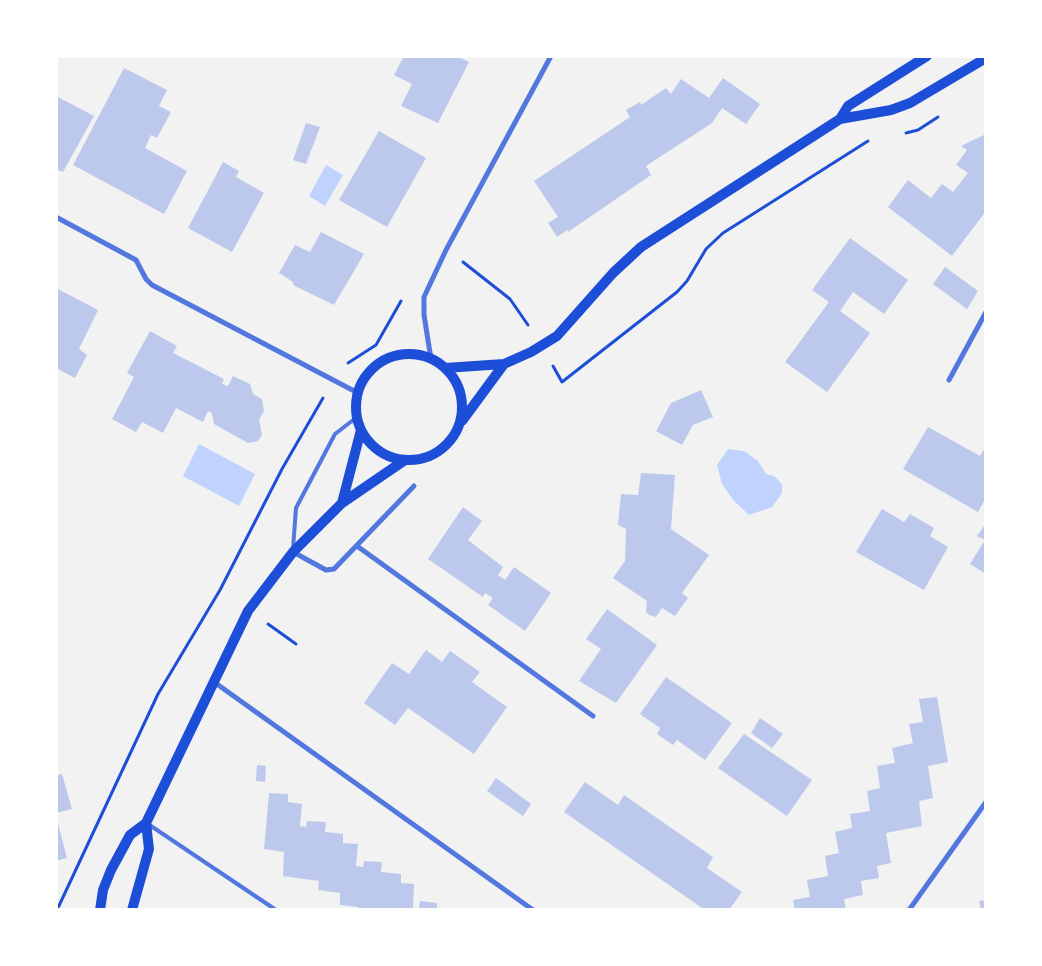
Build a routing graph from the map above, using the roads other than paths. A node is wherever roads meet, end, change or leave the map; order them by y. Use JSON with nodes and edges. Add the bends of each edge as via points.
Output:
{"nodes":[{"id":1,"x":551,"y":56,"type":"edge"},
{"id":2,"x":927,"y":56,"type":"edge"},
{"id":3,"x":986,"y":58,"type":"edge"},
{"id":4,"x":840,"y":119,"type":"junction"},
{"id":5,"x":56,"y":217,"type":"edge"},
{"id":6,"x":986,"y":312,"type":"edge"},
{"id":7,"x":431,"y":359,"type":"junction"},
{"id":8,"x":504,"y":364,"type":"junction"},
{"id":9,"x":445,"y":368,"type":"junction"},
{"id":10,"x":949,"y":380,"type":"dead end"},
{"id":11,"x":358,"y":393,"type":"junction"},
{"id":12,"x":357,"y":417,"type":"junction"},
{"id":13,"x":460,"y":424,"type":"junction"},
{"id":14,"x":361,"y":430,"type":"junction"},
{"id":15,"x":405,"y":460,"type":"junction"},
{"id":16,"x":414,"y":486,"type":"dead end"},
{"id":17,"x":342,"y":503,"type":"junction"},
{"id":18,"x":357,"y":546,"type":"junction"},
{"id":19,"x":293,"y":552,"type":"junction"},
{"id":20,"x":214,"y":682,"type":"junction"},
{"id":21,"x":593,"y":716,"type":"dead end"},
{"id":22,"x":986,"y":802,"type":"edge"},
{"id":23,"x":146,"y":823,"type":"junction"},
{"id":24,"x":100,"y":910,"type":"edge"},
{"id":25,"x":132,"y":910,"type":"edge"},
{"id":26,"x":276,"y":910,"type":"edge"},
{"id":27,"x":533,"y":910,"type":"edge"},
{"id":28,"x":909,"y":910,"type":"edge"}],
"edges":[{"from":1,"to":7,"type":"street","via":[[424,297]]},
{"from":2,"to":4,"type":"main road","via":[[848,106]]},
{"from":3,"to":4,"type":"main road","via":[[891,110]]},
{"from":4,"to":8,"type":"main road","via":[[640,247],[613,272],[557,336]]},
{"from":5,"to":11,"type":"street","via":[[136,260],[152,285]]},
{"from":6,"to":10,"type":"street"},
{"from":7,"to":9,"type":"main road"},
{"from":7,"to":11,"type":"main road","via":[[417,354],[387,359],[364,379]]},
{"from":8,"to":9,"type":"main road"},
{"from":8,"to":13,"type":"main road"},
{"from":9,"to":13,"type":"main road","via":[[461,394]]},
{"from":11,"to":12,"type":"main road"},
{"from":12,"to":14,"type":"main road"},
{"from":12,"to":19,"type":"lane","via":[[335,434],[296,508]]},
{"from":13,"to":15,"type":"main road","via":[[445,447],[433,455],[420,460]]},
{"from":14,"to":15,"type":"main road","via":[[379,451]]},
{"from":14,"to":17,"type":"main road"},
{"from":15,"to":17,"type":"main road"},
{"from":16,"to":18,"type":"street"},
{"from":17,"to":19,"type":"main road"},
{"from":18,"to":19,"type":"street","via":[[334,569],[326,570]]},
{"from":18,"to":21,"type":"street"},
{"from":19,"to":20,"type":"main road","via":[[248,611]]},
{"from":20,"to":23,"type":"main road"},
{"from":20,"to":27,"type":"street"},
{"from":22,"to":28,"type":"street"},
{"from":23,"to":24,"type":"main road","via":[[130,835],[111,870]]},
{"from":23,"to":25,"type":"main road","via":[[149,849]]},
{"from":23,"to":26,"type":"lane"}]}
